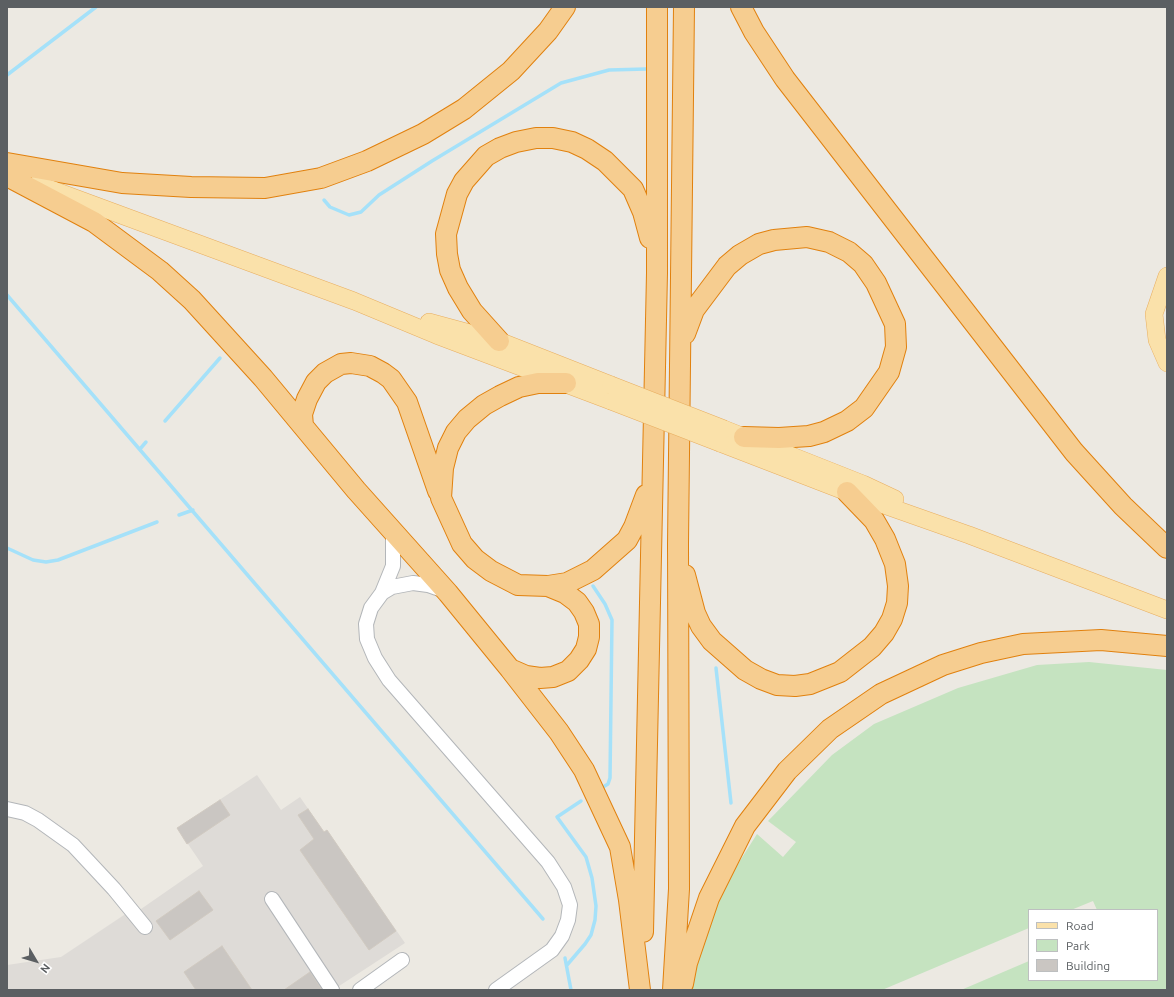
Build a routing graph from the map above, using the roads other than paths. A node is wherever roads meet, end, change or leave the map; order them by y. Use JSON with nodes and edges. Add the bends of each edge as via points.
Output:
{"nodes":[{"id":1,"x":566,"y":7,"type":"edge"},
{"id":2,"x":657,"y":7,"type":"edge"},
{"id":3,"x":684,"y":7,"type":"edge"},
{"id":4,"x":741,"y":7,"type":"edge"},
{"id":5,"x":7,"y":163,"type":"edge"},
{"id":6,"x":7,"y":174,"type":"edge"},
{"id":7,"x":657,"y":273,"type":"junction"},
{"id":8,"x":1167,"y":276,"type":"edge"},
{"id":9,"x":354,"y":300,"type":"junction"},
{"id":10,"x":499,"y":341,"type":"junction"},
{"id":11,"x":681,"y":347,"type":"junction"},
{"id":12,"x":1167,"y":363,"type":"edge"},
{"id":13,"x":566,"y":383,"type":"junction"},
{"id":14,"x":611,"y":393,"type":"junction"},
{"id":15,"x":304,"y":426,"type":"junction"},
{"id":16,"x":722,"y":436,"type":"junction"},
{"id":17,"x":744,"y":437,"type":"junction"},
{"id":18,"x":652,"y":474,"type":"junction"},
{"id":19,"x":847,"y":492,"type":"junction"},
{"id":20,"x":441,"y":498,"type":"junction"},
{"id":21,"x":393,"y":532,"type":"junction"},
{"id":22,"x":969,"y":534,"type":"junction"},
{"id":23,"x":678,"y":544,"type":"junction"},
{"id":24,"x":1167,"y":548,"type":"edge"},
{"id":25,"x":548,"y":586,"type":"junction"},
{"id":26,"x":382,"y":593,"type":"junction"},
{"id":27,"x":448,"y":593,"type":"junction"},
{"id":28,"x":1167,"y":610,"type":"edge"},
{"id":29,"x":1167,"y":646,"type":"edge"},
{"id":30,"x":510,"y":669,"type":"junction"},
{"id":31,"x":7,"y":809,"type":"edge"},
{"id":32,"x":272,"y":899,"type":"dead end"},
{"id":33,"x":145,"y":927,"type":"dead end"},
{"id":34,"x":402,"y":960,"type":"dead end"},
{"id":35,"x":332,"y":990,"type":"edge"},
{"id":36,"x":360,"y":990,"type":"edge"},
{"id":37,"x":496,"y":990,"type":"edge"},
{"id":38,"x":641,"y":990,"type":"edge"},
{"id":39,"x":673,"y":990,"type":"edge"},
{"id":40,"x":681,"y":990,"type":"edge"}],
"edges":[{"from":1,"to":5,"type":"highway","via":[[511,71],[464,109],[423,134],[374,158],[321,178],[265,188],[191,187],[122,183]]},
{"from":2,"to":7,"type":"highway"},
{"from":3,"to":11,"type":"highway"},
{"from":4,"to":24,"type":"highway","via":[[785,79],[1069,446],[1123,506]]},
{"from":6,"to":9,"type":"main road"},
{"from":6,"to":15,"type":"highway","via":[[94,222],[160,271],[192,300]]},
{"from":7,"to":10,"type":"highway","via":[[643,212],[622,176],[605,161],[572,142],[553,138],[536,138],[500,148],[486,156],[464,181],[451,212],[446,234],[450,270],[458,288],[472,311]]},
{"from":7,"to":18,"type":"highway"},
{"from":8,"to":12,"type":"main road","via":[[1154,314],[1157,340]]},
{"from":9,"to":10,"type":"main road"},
{"from":9,"to":13,"type":"main road","via":[[436,335]]},
{"from":10,"to":14,"type":"main road"},
{"from":11,"to":17,"type":"highway","via":[[694,310],[713,283],[740,255],[760,244],[807,237],[829,242],[849,252],[862,264],[876,284],[895,324],[896,347],[889,372],[864,408],[847,421],[824,432],[779,438]]},
{"from":11,"to":23,"type":"highway"},
{"from":13,"to":14,"type":"main road"},
{"from":13,"to":20,"type":"highway","via":[[538,382],[519,387],[484,405],[467,419],[456,432],[448,448],[443,468]]},
{"from":14,"to":16,"type":"main road","bridge":true},
{"from":15,"to":20,"type":"highway","via":[[302,414],[316,382],[341,364],[370,366],[383,373],[400,391],[406,402]]},
{"from":15,"to":21,"type":"highway"},
{"from":16,"to":17,"type":"main road"},
{"from":16,"to":19,"type":"main road"},
{"from":17,"to":22,"type":"main road","via":[[863,484]]},
{"from":18,"to":25,"type":"highway","via":[[627,540],[593,570],[567,583]]},
{"from":18,"to":38,"type":"highway"},
{"from":19,"to":22,"type":"main road"},
{"from":19,"to":23,"type":"highway","via":[[874,520],[886,539],[895,564],[897,603],[892,620],[872,647],[840,672],[810,684],[777,685],[761,679],[734,662],[712,641],[695,613]]},
{"from":20,"to":25,"type":"highway","via":[[456,535],[475,559],[491,572],[518,584]]},
{"from":21,"to":26,"type":"street","via":[[394,566]]},
{"from":21,"to":27,"type":"highway"},
{"from":22,"to":28,"type":"main road"},
{"from":23,"to":39,"type":"highway","via":[[679,889]]},
{"from":25,"to":30,"type":"highway","via":[[565,593],[577,602],[584,612],[589,624],[586,649],[568,671],[553,677],[526,676]]},
{"from":26,"to":27,"type":"street","via":[[392,587],[413,583],[435,587]]},
{"from":26,"to":37,"type":"street","via":[[371,608],[366,624],[367,639],[375,658],[389,680],[548,862],[564,887],[570,905],[562,936],[552,950]]},
{"from":27,"to":30,"type":"highway"},
{"from":29,"to":40,"type":"highway","via":[[1101,640],[1024,644],[981,653],[943,666],[881,694],[830,729],[787,771],[745,826],[709,898],[687,963]]},
{"from":30,"to":38,"type":"highway","via":[[559,732],[584,770],[620,847]]},
{"from":31,"to":33,"type":"street","via":[[25,813],[38,820],[73,845]]},
{"from":32,"to":35,"type":"street"},
{"from":34,"to":36,"type":"street"}]}
